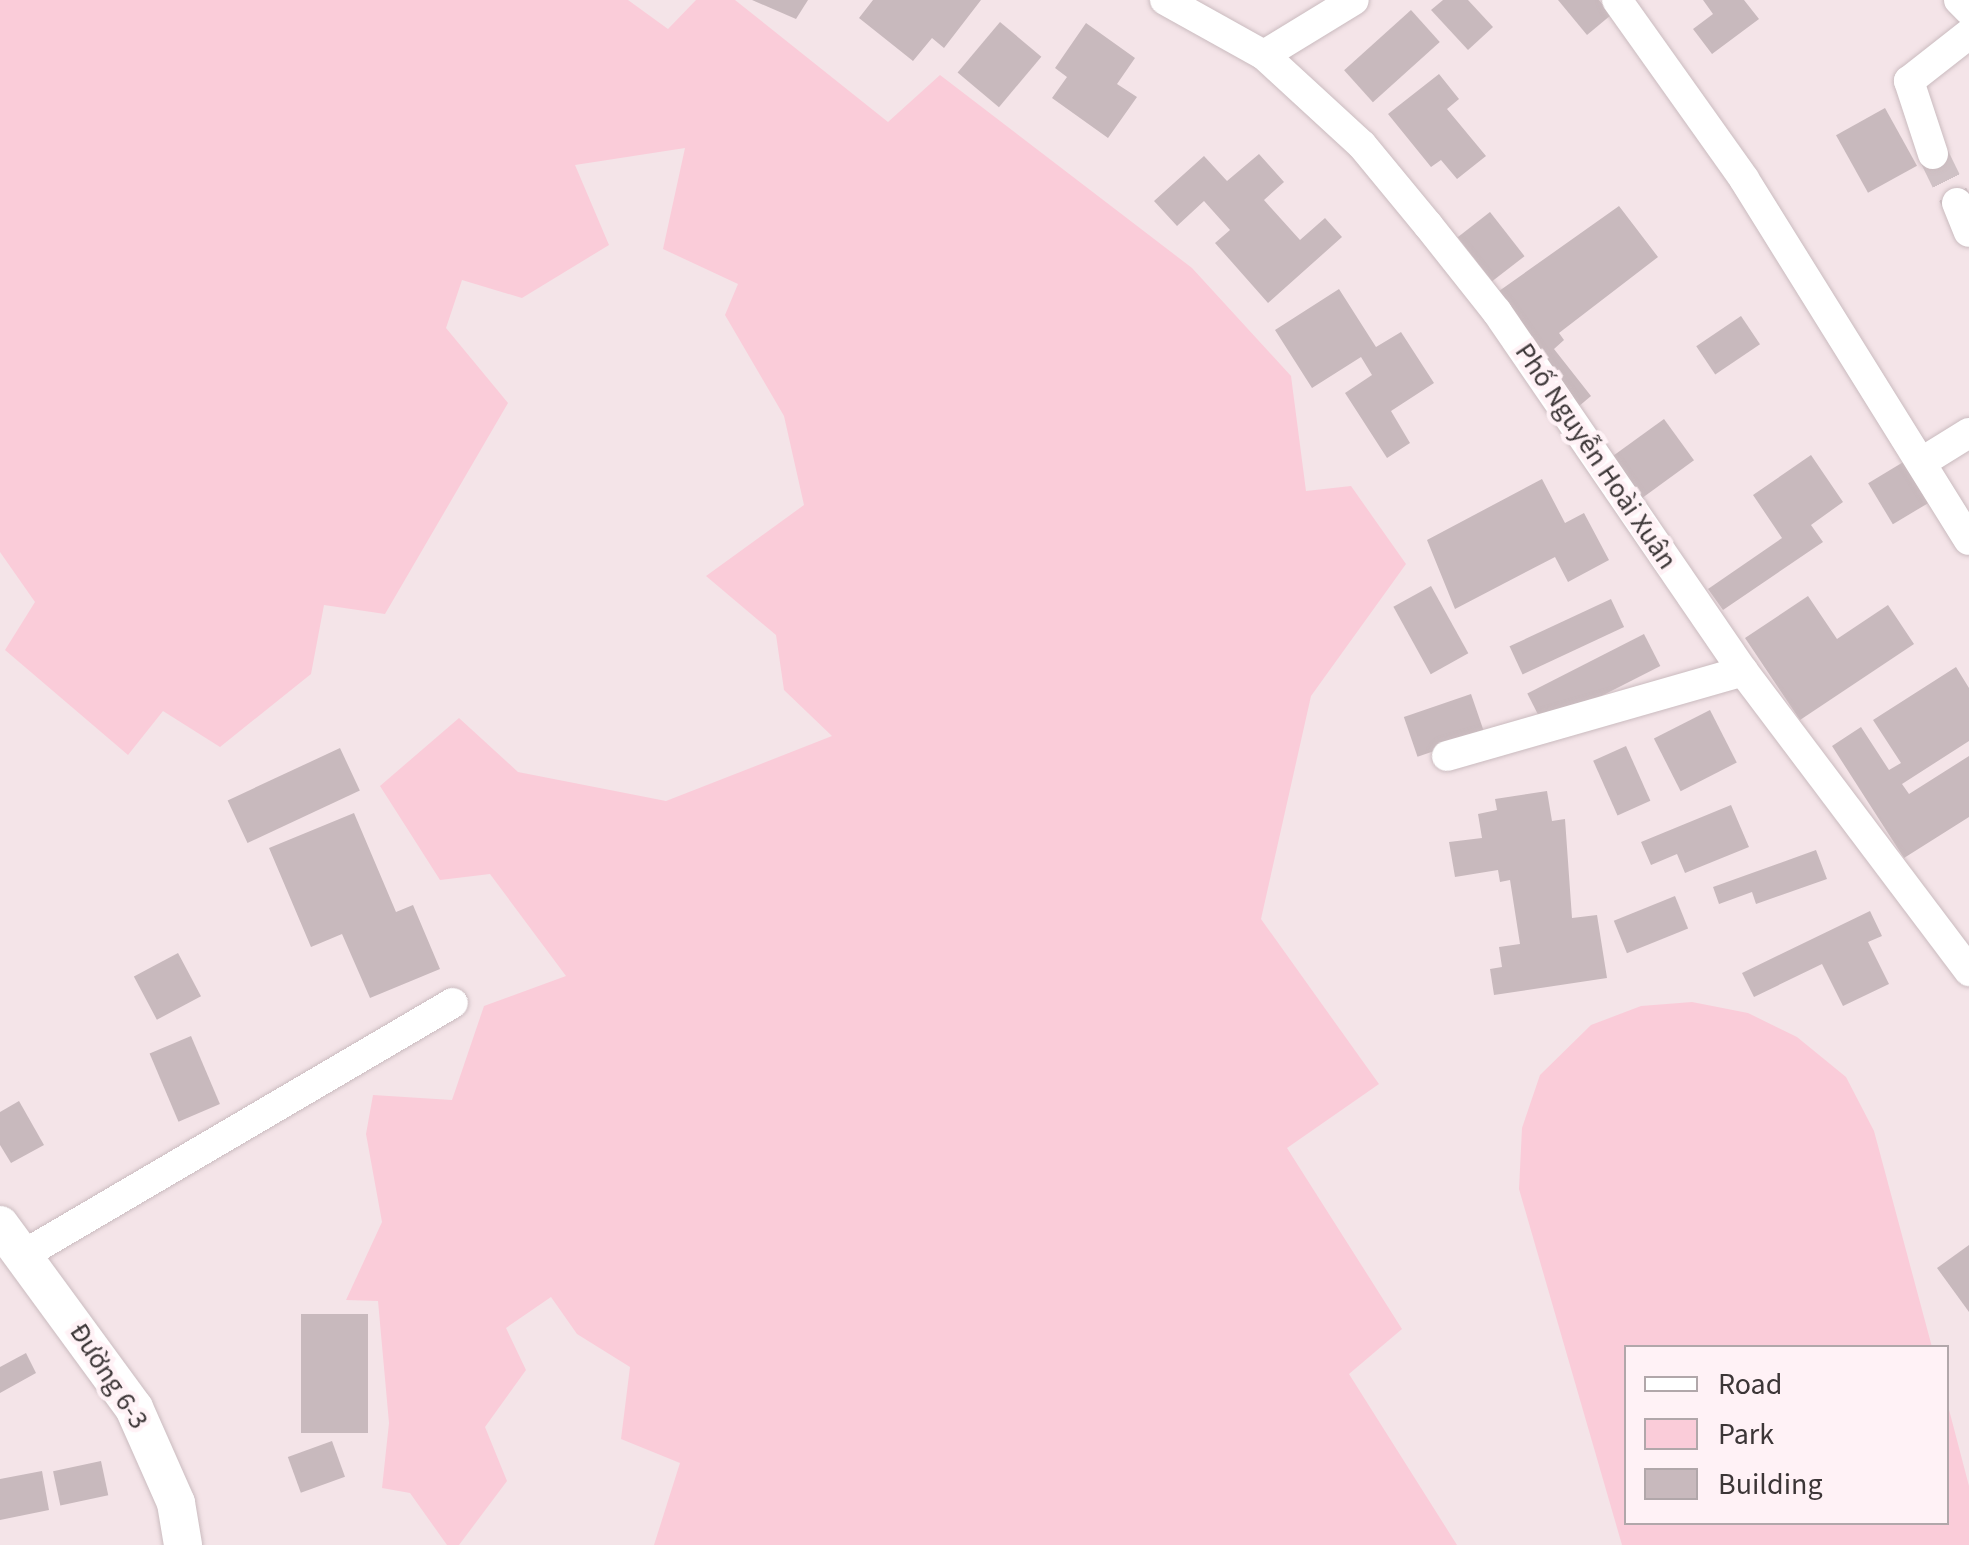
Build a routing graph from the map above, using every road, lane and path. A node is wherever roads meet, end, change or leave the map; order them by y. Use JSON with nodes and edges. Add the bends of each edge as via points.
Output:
{"nodes":[{"id":1,"x":1165,"y":0,"type":"edge"},
{"id":2,"x":1354,"y":0,"type":"edge"},
{"id":3,"x":1617,"y":0,"type":"edge"},
{"id":4,"x":1959,"y":0,"type":"edge"},
{"id":5,"x":1969,"y":10,"type":"edge"},
{"id":6,"x":1969,"y":34,"type":"edge"},
{"id":7,"x":1264,"y":54,"type":"junction"},
{"id":8,"x":1933,"y":154,"type":"tunnel mouth"},
{"id":9,"x":1957,"y":203,"type":"tunnel mouth"},
{"id":10,"x":1969,"y":232,"type":"edge"},
{"id":11,"x":1969,"y":434,"type":"edge"},
{"id":12,"x":1922,"y":462,"type":"junction"},
{"id":13,"x":1969,"y":540,"type":"edge"},
{"id":14,"x":1742,"y":671,"type":"junction"},
{"id":15,"x":1446,"y":756,"type":"dead end"},
{"id":16,"x":1969,"y":971,"type":"edge"},
{"id":17,"x":453,"y":1003,"type":"dead end"},
{"id":18,"x":0,"y":1225,"type":"edge"},
{"id":19,"x":25,"y":1254,"type":"junction"},
{"id":20,"x":183,"y":1545,"type":"edge"}],
"edges":[{"from":1,"to":7,"type":"street","name":"Phố Nguyễn Hoài Xuân"},
{"from":2,"to":7,"type":"street"},
{"from":3,"to":12,"type":"street","via":[[1744,179]]},
{"from":4,"to":5,"type":"street"},
{"from":6,"to":8,"type":"street","via":[[1909,81]]},
{"from":7,"to":14,"type":"street","name":"Phố Nguyễn Hoài Xuân","via":[[1362,145],[1497,312]]},
{"from":9,"to":10,"type":"street"},
{"from":11,"to":12,"type":"street"},
{"from":12,"to":13,"type":"street"},
{"from":14,"to":15,"type":"street"},
{"from":14,"to":16,"type":"street","name":"Phố Nguyễn Hoài Xuân"},
{"from":17,"to":19,"type":"street"},
{"from":18,"to":19,"type":"street","name":"Đường 6-3"},
{"from":19,"to":20,"type":"street","name":"Đường 6-3","via":[[134,1408],[176,1504]]}]}
